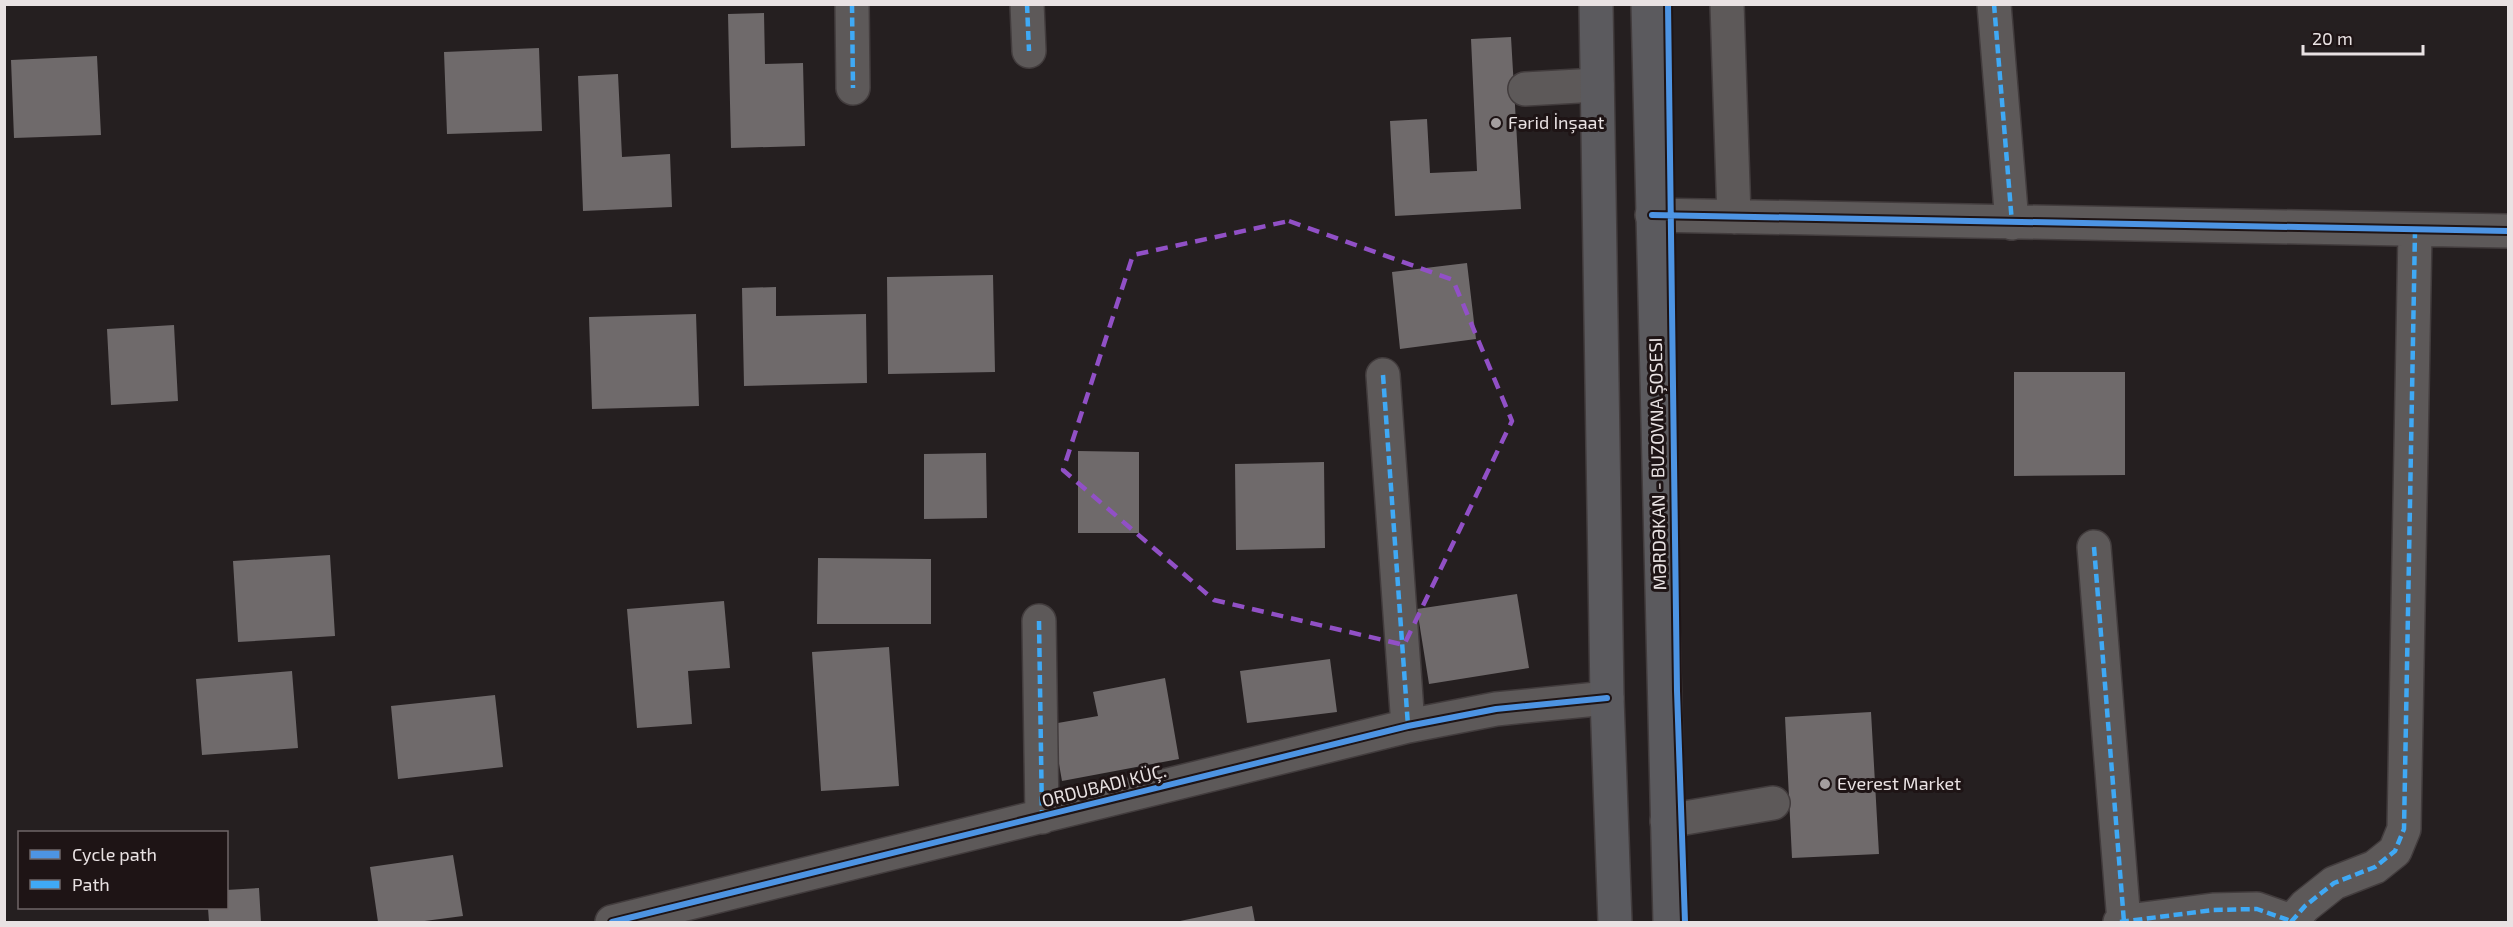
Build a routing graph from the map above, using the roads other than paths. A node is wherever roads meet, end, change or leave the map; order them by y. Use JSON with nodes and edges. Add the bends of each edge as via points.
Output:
{"nodes":[{"id":1,"x":852,"y":4,"type":"edge"},
{"id":2,"x":1027,"y":4,"type":"edge"},
{"id":3,"x":1596,"y":4,"type":"edge"},
{"id":4,"x":1648,"y":4,"type":"edge"},
{"id":5,"x":1727,"y":4,"type":"edge"},
{"id":6,"x":1994,"y":4,"type":"edge"},
{"id":7,"x":1029,"y":51,"type":"dead end"},
{"id":8,"x":1597,"y":85,"type":"junction"},
{"id":9,"x":853,"y":88,"type":"dead end"},
{"id":10,"x":1525,"y":89,"type":"dead end"},
{"id":11,"x":1652,"y":215,"type":"junction"},
{"id":12,"x":1734,"y":217,"type":"junction"},
{"id":13,"x":2012,"y":223,"type":"junction"},
{"id":14,"x":2415,"y":231,"type":"junction"},
{"id":15,"x":2508,"y":231,"type":"edge"},
{"id":16,"x":1383,"y":375,"type":"dead end"},
{"id":17,"x":2094,"y":547,"type":"dead end"},
{"id":18,"x":1039,"y":621,"type":"dead end"},
{"id":19,"x":1607,"y":698,"type":"junction"},
{"id":20,"x":1408,"y":726,"type":"junction"},
{"id":21,"x":1773,"y":803,"type":"dead end"},
{"id":22,"x":1041,"y":817,"type":"junction"},
{"id":23,"x":1667,"y":821,"type":"junction"},
{"id":24,"x":612,"y":922,"type":"edge"},
{"id":25,"x":1615,"y":922,"type":"edge"},
{"id":26,"x":1670,"y":922,"type":"edge"},
{"id":27,"x":2122,"y":922,"type":"edge"},
{"id":28,"x":2291,"y":922,"type":"edge"}],
"edges":[{"from":1,"to":9,"type":"street"},
{"from":2,"to":7,"type":"street"},
{"from":3,"to":8,"type":"main road"},
{"from":4,"to":11,"type":"main road","name":"MƏRDƏKAN - BUZOVNA ŞOSESI"},
{"from":5,"to":12,"type":"street"},
{"from":6,"to":13,"type":"street"},
{"from":8,"to":10,"type":"street"},
{"from":8,"to":19,"type":"main road"},
{"from":11,"to":12,"type":"street"},
{"from":11,"to":23,"type":"main road","name":"MƏRDƏKAN - BUZOVNA ŞOSESI"},
{"from":12,"to":13,"type":"street"},
{"from":13,"to":14,"type":"street"},
{"from":14,"to":15,"type":"street"},
{"from":14,"to":28,"type":"street","via":[[2404,829],[2395,851],[2375,867],[2334,883]]},
{"from":16,"to":20,"type":"street"},
{"from":17,"to":27,"type":"street"},
{"from":18,"to":22,"type":"street"},
{"from":19,"to":20,"type":"street","name":"ORDUBADI KÜÇ.","via":[[1496,709]]},
{"from":19,"to":25,"type":"main road"},
{"from":20,"to":22,"type":"street","name":"ORDUBADI KÜÇ."},
{"from":21,"to":23,"type":"street"},
{"from":22,"to":24,"type":"street","name":"ORDUBADI KÜÇ."},
{"from":23,"to":26,"type":"main road","name":"MƏRDƏKAN - BUZOVNA ŞOSESI"},
{"from":27,"to":28,"type":"street","via":[[2213,910],[2257,909]]}]}
